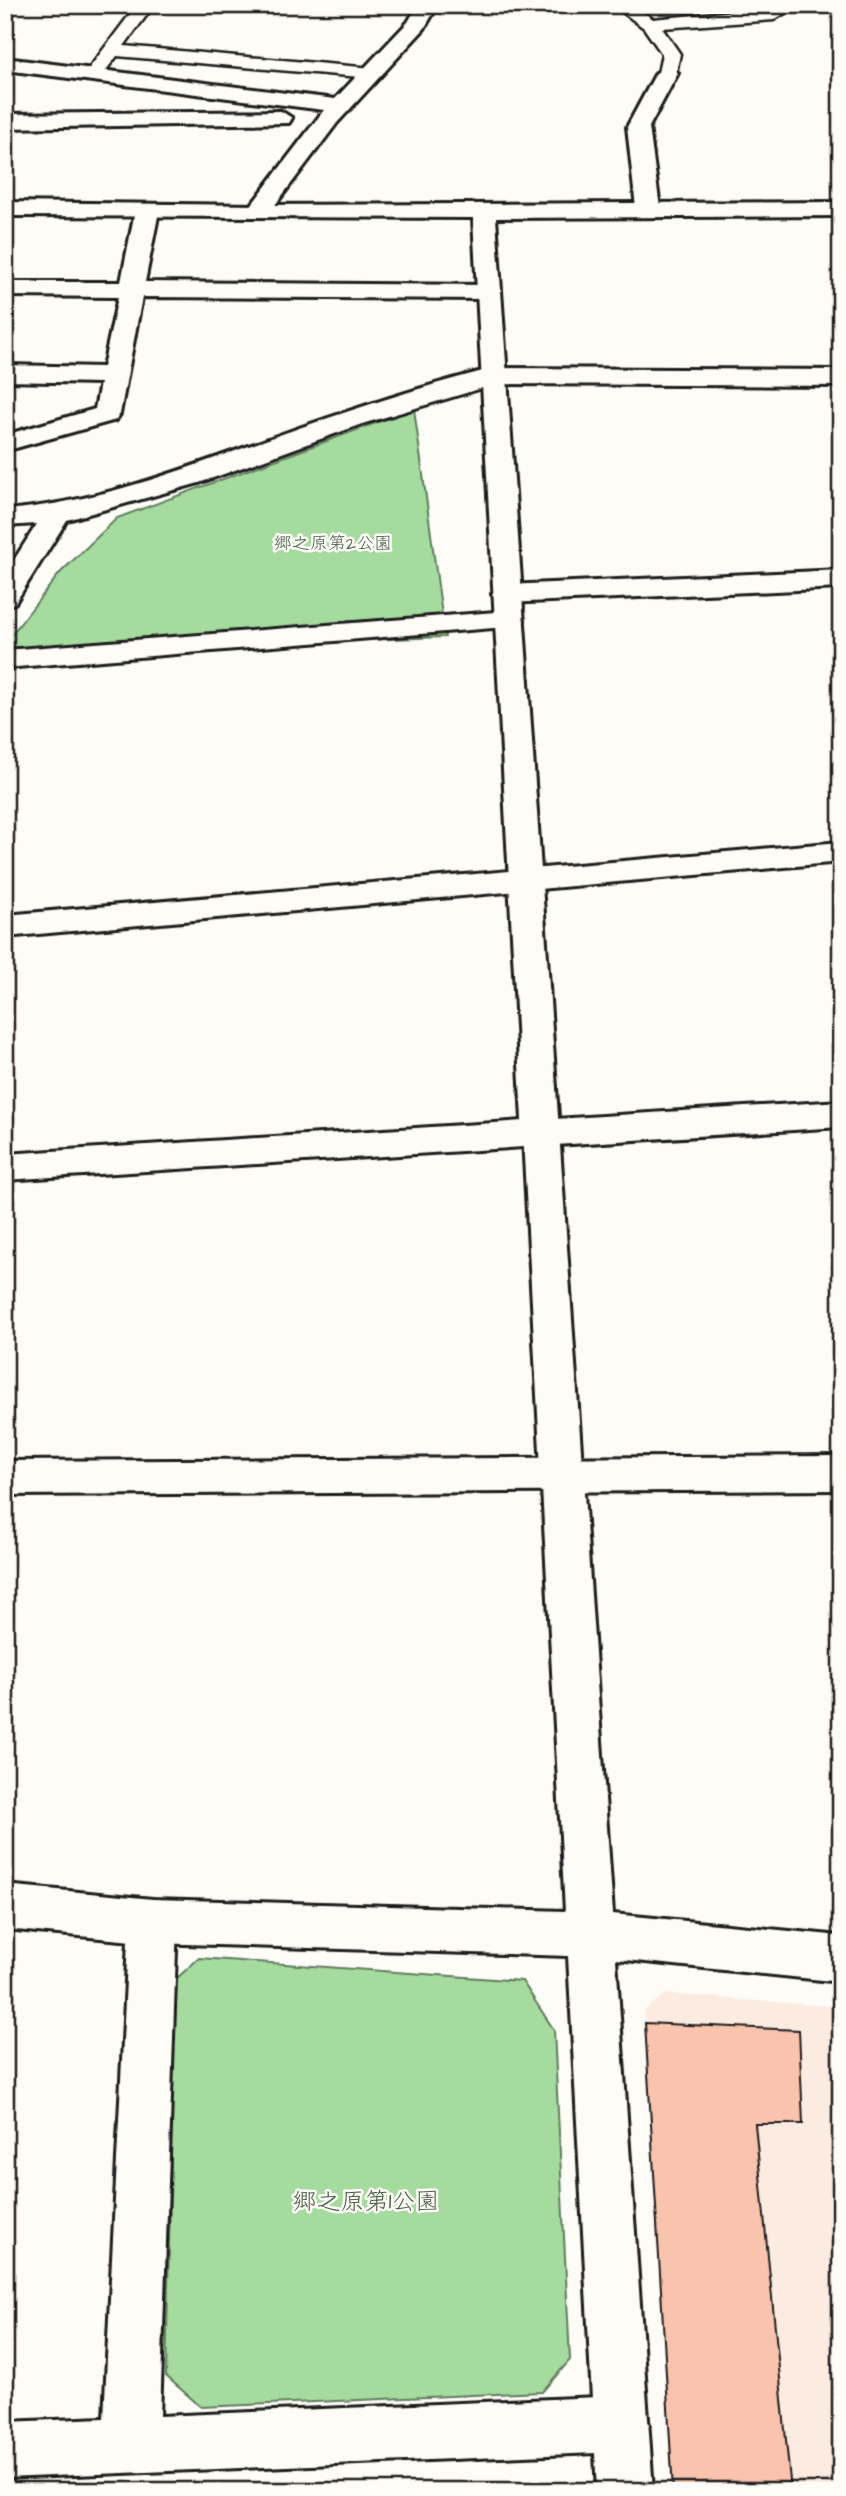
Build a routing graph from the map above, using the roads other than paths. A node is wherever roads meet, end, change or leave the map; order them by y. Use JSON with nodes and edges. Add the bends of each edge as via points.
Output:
{"nodes":[{"id":1,"x":146,"y":5,"type":"edge"},
{"id":2,"x":428,"y":5,"type":"edge"},
{"id":3,"x":621,"y":5,"type":"edge"},
{"id":4,"x":790,"y":5,"type":"edge"},
{"id":5,"x":650,"y":24,"type":"junction"},
{"id":6,"x":113,"y":50,"type":"junction"},
{"id":7,"x":5,"y":64,"type":"edge"},
{"id":8,"x":372,"y":73,"type":"junction"},
{"id":9,"x":667,"y":73,"type":"joint"},
{"id":10,"x":93,"y":75,"type":"junction"},
{"id":11,"x":335,"y":112,"type":"junction"},
{"id":12,"x":5,"y":121,"type":"edge"},
{"id":13,"x":648,"y":208,"type":"junction"},
{"id":14,"x":5,"y":209,"type":"edge"},
{"id":15,"x":841,"y":209,"type":"edge"},
{"id":16,"x":147,"y":211,"type":"junction"},
{"id":17,"x":484,"y":211,"type":"junction"},
{"id":18,"x":258,"y":212,"type":"junction"},
{"id":19,"x":5,"y":289,"type":"edge"},
{"id":20,"x":131,"y":290,"type":"junction"},
{"id":21,"x":489,"y":292,"type":"junction"},
{"id":22,"x":5,"y":373,"type":"edge"},
{"id":23,"x":115,"y":374,"type":"junction"},
{"id":24,"x":494,"y":376,"type":"junction"},
{"id":25,"x":841,"y":378,"type":"edge"},
{"id":26,"x":5,"y":443,"type":"edge"},
{"id":27,"x":57,"y":514,"type":"junction"},
{"id":28,"x":5,"y":518,"type":"edge"},
{"id":29,"x":841,"y":579,"type":"edge"},
{"id":30,"x":5,"y":597,"type":"edge"},
{"id":31,"x":508,"y":607,"type":"junction"},
{"id":32,"x":5,"y":659,"type":"edge"},
{"id":33,"x":841,"y":852,"type":"edge"},
{"id":34,"x":525,"y":880,"type":"junction"},
{"id":35,"x":5,"y":926,"type":"edge"},
{"id":36,"x":841,"y":1114,"type":"edge"},
{"id":37,"x":541,"y":1132,"type":"junction"},
{"id":38,"x":5,"y":1167,"type":"edge"},
{"id":39,"x":841,"y":1473,"type":"edge"},
{"id":40,"x":562,"y":1475,"type":"junction"},
{"id":41,"x":5,"y":1478,"type":"edge"},
{"id":42,"x":5,"y":1907,"type":"edge"},
{"id":43,"x":153,"y":1920,"type":"junction"},
{"id":44,"x":592,"y":1934,"type":"junction"},
{"id":45,"x":841,"y":1959,"type":"edge"},
{"id":46,"x":621,"y":2424,"type":"junction"},
{"id":47,"x":131,"y":2444,"type":"junction"},
{"id":48,"x":5,"y":2450,"type":"edge"},
{"id":49,"x":625,"y":2491,"type":"edge"}],
"edges":[{"from":1,"to":6,"type":"lane"},
{"from":2,"to":8,"type":"street","via":[[417,25]]},
{"from":3,"to":5,"type":"lane"},
{"from":4,"to":5,"type":"lane","via":[[774,15]]},
{"from":5,"to":9,"type":"lane","via":[[671,54]]},
{"from":6,"to":8,"type":"lane"},
{"from":6,"to":10,"type":"lane"},
{"from":7,"to":10,"type":"street"},
{"from":8,"to":11,"type":"street"},
{"from":9,"to":13,"type":"street","via":[[638,127]]},
{"from":10,"to":11,"type":"street"},
{"from":11,"to":12,"type":"street"},
{"from":11,"to":18,"type":"street"},
{"from":13,"to":15,"type":"street"},
{"from":13,"to":17,"type":"street"},
{"from":14,"to":16,"type":"street"},
{"from":16,"to":18,"type":"street"},
{"from":16,"to":20,"type":"street"},
{"from":17,"to":18,"type":"street"},
{"from":17,"to":21,"type":"street"},
{"from":19,"to":20,"type":"street"},
{"from":20,"to":21,"type":"street"},
{"from":20,"to":23,"type":"street"},
{"from":21,"to":24,"type":"street"},
{"from":22,"to":23,"type":"street"},
{"from":23,"to":26,"type":"street","via":[[107,414]]},
{"from":24,"to":25,"type":"street"},
{"from":24,"to":27,"type":"street","via":[[353,418],[189,477]]},
{"from":24,"to":31,"type":"street"},
{"from":27,"to":28,"type":"street"},
{"from":27,"to":30,"type":"street"},
{"from":29,"to":31,"type":"street"},
{"from":31,"to":32,"type":"street"},
{"from":31,"to":34,"type":"street"},
{"from":33,"to":34,"type":"street"},
{"from":34,"to":35,"type":"street"},
{"from":34,"to":37,"type":"street"},
{"from":36,"to":37,"type":"street"},
{"from":37,"to":38,"type":"street"},
{"from":37,"to":40,"type":"street"},
{"from":39,"to":40,"type":"street"},
{"from":40,"to":41,"type":"street"},
{"from":40,"to":44,"type":"street"},
{"from":42,"to":43,"type":"street"},
{"from":43,"to":44,"type":"street"},
{"from":43,"to":47,"type":"street"},
{"from":44,"to":45,"type":"street"},
{"from":44,"to":46,"type":"street"},
{"from":46,"to":47,"type":"street"},
{"from":46,"to":49,"type":"street"},
{"from":47,"to":48,"type":"street"}]}
